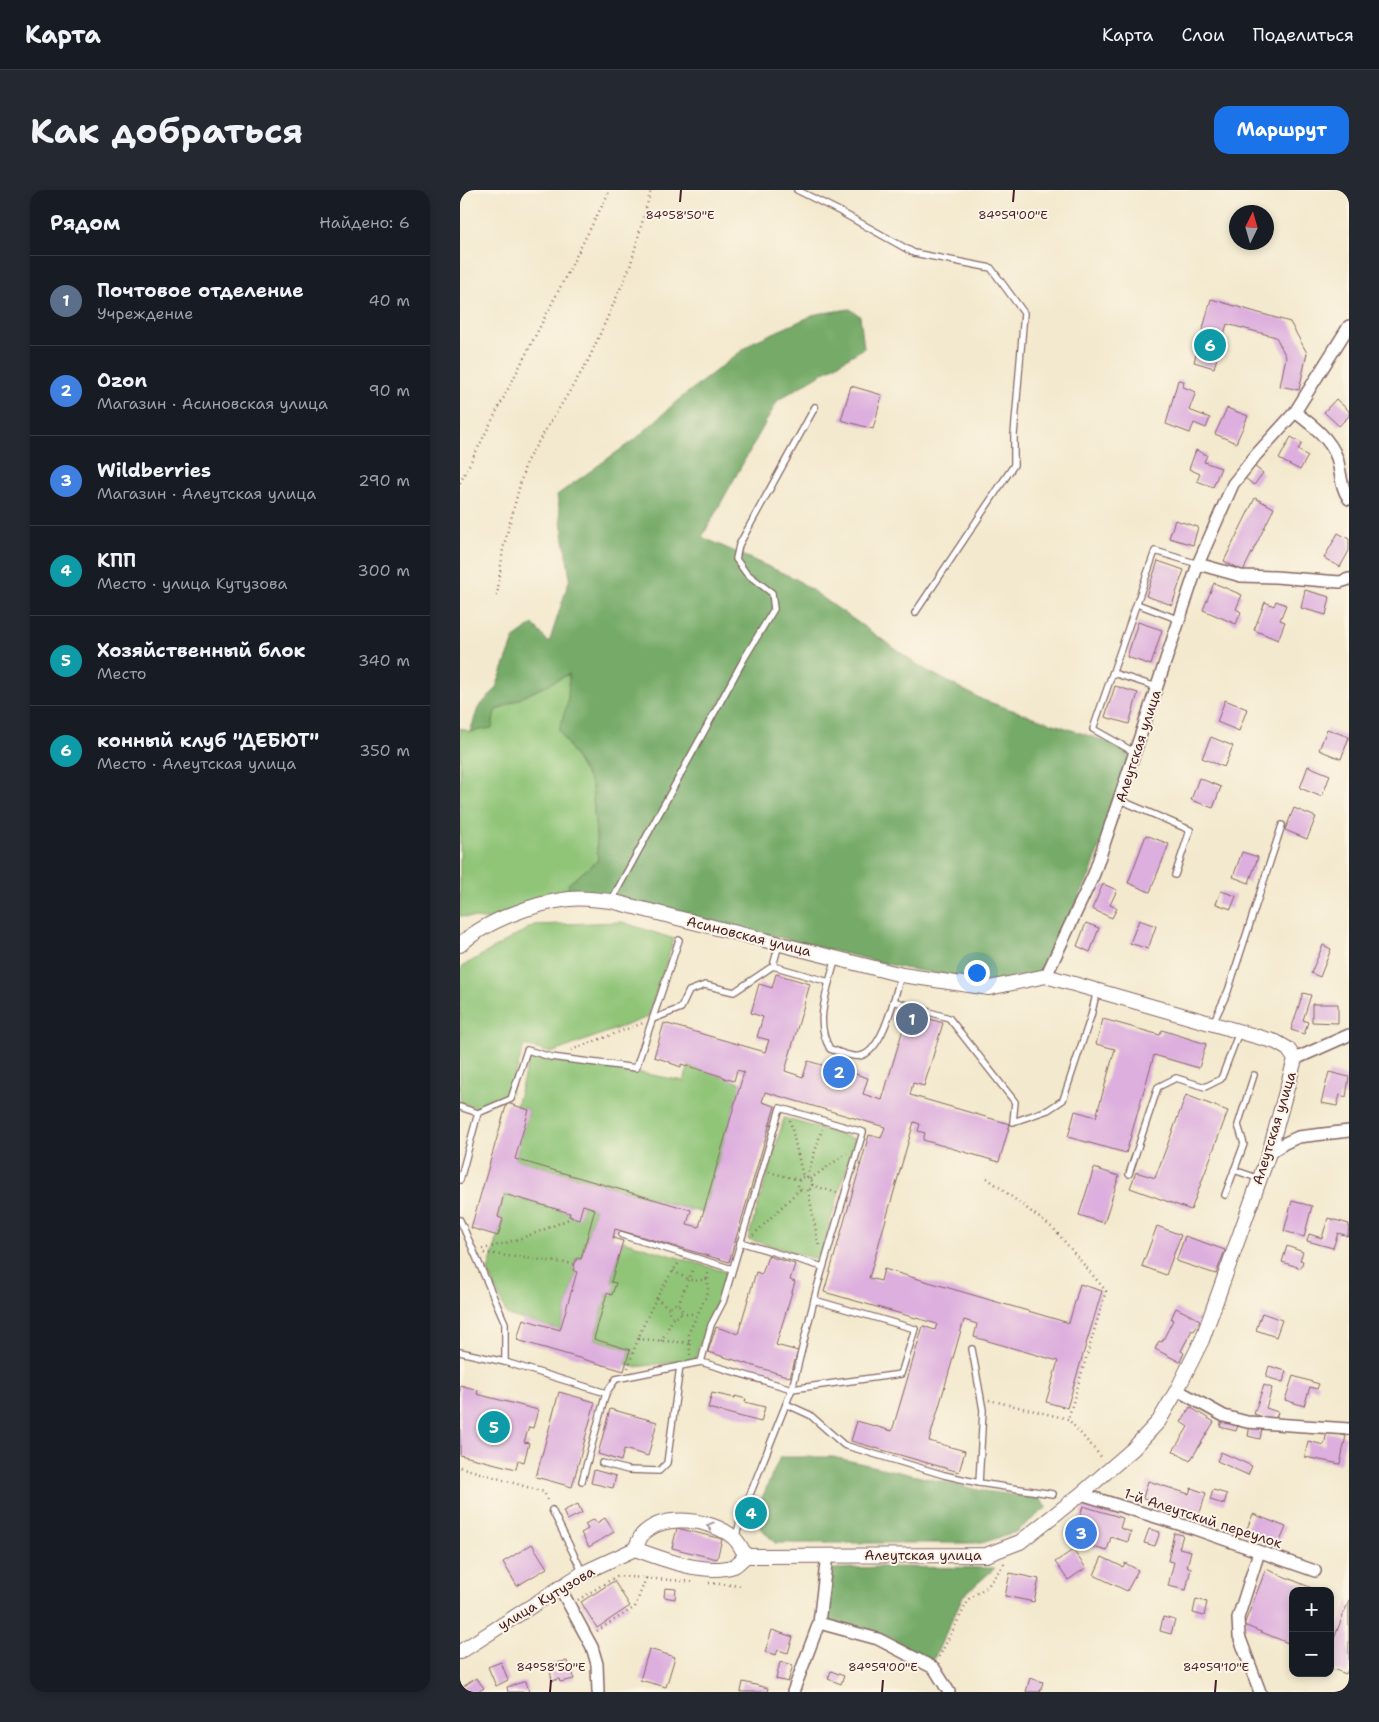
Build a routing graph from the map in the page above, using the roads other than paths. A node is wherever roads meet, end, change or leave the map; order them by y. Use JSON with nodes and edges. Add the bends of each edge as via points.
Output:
{"nodes":[{"id":1,"x":797,"y":190,"type":"edge"},
{"id":2,"x":1349,"y":326,"type":"edge"},
{"id":3,"x":815,"y":407,"type":"dead end"},
{"id":4,"x":1295,"y":412,"type":"junction"},
{"id":5,"x":1349,"y":499,"type":"edge"},
{"id":6,"x":1198,"y":564,"type":"junction"},
{"id":7,"x":1349,"y":579,"type":"edge"},
{"id":8,"x":1137,"y":604,"type":"junction"},
{"id":9,"x":915,"y":613,"type":"dead end"},
{"id":10,"x":1180,"y":620,"type":"junction"},
{"id":11,"x":1112,"y":673,"type":"junction"},
{"id":12,"x":1157,"y":687,"type":"junction"},
{"id":13,"x":1134,"y":752,"type":"junction"},
{"id":14,"x":1120,"y":800,"type":"junction"},
{"id":15,"x":1282,"y":824,"type":"dead end"},
{"id":16,"x":1175,"y":875,"type":"dead end"},
{"id":17,"x":611,"y":901,"type":"junction"},
{"id":18,"x":680,"y":940,"type":"dead end"},
{"id":19,"x":460,"y":944,"type":"edge"},
{"id":20,"x":779,"y":944,"type":"junction"},
{"id":21,"x":836,"y":958,"type":"junction"},
{"id":22,"x":773,"y":966,"type":"junction"},
{"id":23,"x":902,"y":975,"type":"junction"},
{"id":24,"x":1046,"y":976,"type":"junction"},
{"id":25,"x":829,"y":982,"type":"junction"},
{"id":26,"x":1097,"y":990,"type":"junction"},
{"id":27,"x":893,"y":1001,"type":"junction"},
{"id":28,"x":652,"y":1019,"type":"junction"},
{"id":29,"x":1213,"y":1024,"type":"junction"},
{"id":30,"x":1239,"y":1032,"type":"junction"},
{"id":31,"x":1349,"y":1035,"type":"edge"},
{"id":32,"x":1295,"y":1060,"type":"junction"},
{"id":33,"x":1254,"y":1075,"type":"dead end"},
{"id":34,"x":460,"y":1107,"type":"edge"},
{"id":35,"x":478,"y":1113,"type":"junction"},
{"id":36,"x":1349,"y":1130,"type":"edge"},
{"id":37,"x":1269,"y":1153,"type":"junction"},
{"id":38,"x":1234,"y":1170,"type":"junction"},
{"id":39,"x":1129,"y":1174,"type":"dead end"},
{"id":40,"x":1260,"y":1179,"type":"junction"},
{"id":41,"x":460,"y":1180,"type":"edge"},
{"id":42,"x":1225,"y":1195,"type":"dead end"},
{"id":43,"x":460,"y":1220,"type":"edge"},
{"id":44,"x":622,"y":1235,"type":"dead end"},
{"id":45,"x":742,"y":1243,"type":"junction"},
{"id":46,"x":823,"y":1267,"type":"junction"},
{"id":47,"x":732,"y":1268,"type":"junction"},
{"id":48,"x":814,"y":1300,"type":"junction"},
{"id":49,"x":972,"y":1350,"type":"dead end"},
{"id":50,"x":460,"y":1352,"type":"edge"},
{"id":51,"x":505,"y":1362,"type":"junction"},
{"id":52,"x":701,"y":1362,"type":"junction"},
{"id":53,"x":680,"y":1366,"type":"junction"},
{"id":54,"x":792,"y":1389,"type":"junction"},
{"id":55,"x":1177,"y":1390,"type":"junction"},
{"id":56,"x":606,"y":1394,"type":"junction"},
{"id":57,"x":786,"y":1404,"type":"junction"},
{"id":58,"x":1349,"y":1429,"type":"edge"},
{"id":59,"x":602,"y":1463,"type":"dead end"},
{"id":60,"x":582,"y":1481,"type":"dead end"},
{"id":61,"x":979,"y":1483,"type":"junction"},
{"id":62,"x":1053,"y":1494,"type":"dead end"},
{"id":63,"x":1081,"y":1494,"type":"junction"},
{"id":64,"x":552,"y":1510,"type":"road end"},
{"id":65,"x":735,"y":1538,"type":"junction"},
{"id":66,"x":635,"y":1549,"type":"junction"},
{"id":67,"x":1259,"y":1552,"type":"junction"},
{"id":68,"x":827,"y":1555,"type":"junction"},
{"id":69,"x":746,"y":1556,"type":"junction"},
{"id":70,"x":1315,"y":1571,"type":"dead end"},
{"id":71,"x":584,"y":1573,"type":"junction"},
{"id":72,"x":560,"y":1588,"type":"junction"},
{"id":73,"x":819,"y":1623,"type":"junction"},
{"id":74,"x":460,"y":1652,"type":"edge"},
{"id":75,"x":598,"y":1692,"type":"edge"},
{"id":76,"x":793,"y":1692,"type":"edge"},
{"id":77,"x":949,"y":1692,"type":"edge"},
{"id":78,"x":1260,"y":1692,"type":"edge"}],
"edges":[{"from":1,"to":9,"type":"lane","via":[[914,253],[991,268],[1024,313],[1014,465]]},
{"from":2,"to":4,"type":"street","name":"Алеутская улица"},
{"from":3,"to":17,"type":"lane","via":[[738,545],[736,559],[746,573],[772,593],[774,609]]},
{"from":4,"to":5,"type":"street","via":[[1319,430],[1336,456]]},
{"from":4,"to":6,"type":"street","name":"Алеутская улица","via":[[1234,484]]},
{"from":6,"to":7,"type":"street","via":[[1241,576],[1340,582]]},
{"from":6,"to":8,"type":"lane","via":[[1156,551]]},
{"from":6,"to":10,"type":"street","name":"Алеутская улица"},
{"from":8,"to":10,"type":"lane"},
{"from":8,"to":11,"type":"lane"},
{"from":10,"to":12,"type":"street","name":"Алеутская улица"},
{"from":11,"to":12,"type":"lane"},
{"from":11,"to":13,"type":"lane","via":[[1093,729]]},
{"from":12,"to":13,"type":"street","name":"Алеутская улица"},
{"from":13,"to":14,"type":"street","name":"Алеутская улица"},
{"from":14,"to":16,"type":"lane","via":[[1190,830]]},
{"from":14,"to":24,"type":"street","name":"Алеутская улица","via":[[1094,874]]},
{"from":15,"to":29,"type":"lane","via":[[1228,991]]},
{"from":17,"to":19,"type":"street","name":"Асиновская улица","via":[[570,899],[530,908],[493,923]]},
{"from":17,"to":20,"type":"street","name":"Асиновская улица"},
{"from":18,"to":28,"type":"lane"},
{"from":20,"to":21,"type":"street","name":"Асиновская улица"},
{"from":20,"to":22,"type":"lane"},
{"from":21,"to":23,"type":"street","name":"Асиновская улица"},
{"from":21,"to":25,"type":"lane"},
{"from":22,"to":25,"type":"lane"},
{"from":22,"to":28,"type":"lane","via":[[734,992],[705,985],[688,991],[681,1008]]},
{"from":23,"to":24,"type":"street","name":"Асиновская улица","via":[[989,988]]},
{"from":23,"to":27,"type":"lane"},
{"from":24,"to":26,"type":"street","name":"Алеутская улица"},
{"from":25,"to":27,"type":"lane","via":[[822,1013],[824,1039],[830,1049],[858,1057],[868,1054],[883,1032]]},
{"from":26,"to":27,"type":"lane","via":[[1063,1100],[1048,1110],[1013,1122],[1015,1102],[949,1018]]},
{"from":26,"to":29,"type":"street","name":"Алеутская улица"},
{"from":28,"to":35,"type":"lane","via":[[636,1068],[551,1057],[526,1050],[511,1099]]},
{"from":29,"to":30,"type":"street","name":"Алеутская улица"},
{"from":30,"to":32,"type":"street","name":"Алеутская улица","via":[[1276,1042],[1288,1049]]},
{"from":30,"to":39,"type":"lane","via":[[1221,1079],[1205,1087],[1176,1078],[1158,1087]]},
{"from":31,"to":32,"type":"street"},
{"from":32,"to":37,"type":"street","name":"Алеутская улица"},
{"from":33,"to":38,"type":"lane","via":[[1238,1125],[1244,1144]]},
{"from":34,"to":35,"type":"lane"},
{"from":35,"to":41,"type":"lane"},
{"from":36,"to":37,"type":"street","via":[[1298,1137]]},
{"from":37,"to":40,"type":"street","name":"Алеутская улица"},
{"from":38,"to":40,"type":"lane"},
{"from":38,"to":42,"type":"lane"},
{"from":40,"to":55,"type":"street","name":"Алеутская улица","via":[[1202,1340]]},
{"from":43,"to":51,"type":"lane","via":[[505,1323]]},
{"from":44,"to":47,"type":"lane"},
{"from":45,"to":46,"type":"lane"},
{"from":45,"to":46,"type":"lane","via":[[780,1108],[863,1132]]},
{"from":45,"to":47,"type":"lane"},
{"from":46,"to":48,"type":"lane"},
{"from":47,"to":52,"type":"lane"},
{"from":48,"to":54,"type":"lane"},
{"from":48,"to":54,"type":"lane","via":[[915,1329],[901,1374]]},
{"from":49,"to":61,"type":"lane","via":[[983,1410]]},
{"from":50,"to":51,"type":"lane"},
{"from":51,"to":56,"type":"lane"},
{"from":52,"to":53,"type":"lane"},
{"from":52,"to":54,"type":"lane"},
{"from":53,"to":56,"type":"lane","via":[[616,1379]]},
{"from":53,"to":59,"type":"lane","via":[[667,1463],[659,1471],[628,1470]]},
{"from":54,"to":57,"type":"lane"},
{"from":55,"to":58,"type":"street","via":[[1224,1416],[1246,1422]]},
{"from":55,"to":63,"type":"street","name":"Алеутская улица","via":[[1158,1421],[1133,1449]]},
{"from":56,"to":60,"type":"lane"},
{"from":57,"to":61,"type":"lane","via":[[810,1415],[844,1446]]},
{"from":57,"to":65,"type":"lane"},
{"from":61,"to":62,"type":"lane"},
{"from":63,"to":67,"type":"street","name":"1-й Алеутский переулок"},
{"from":63,"to":68,"type":"street","name":"Алеутская улица","via":[[1020,1542],[986,1556]]},
{"from":64,"to":71,"type":"lane"},
{"from":65,"to":66,"type":"street","name":"улица Кутузова","one_way":true,"via":[[712,1526],[677,1520],[652,1528],[641,1536]]},
{"from":65,"to":69,"type":"street"},
{"from":66,"to":69,"type":"street","via":[[701,1567],[736,1565]]},
{"from":66,"to":71,"type":"street","name":"улица Кутузова"},
{"from":67,"to":70,"type":"street","name":"1-й Алеутский переулок"},
{"from":67,"to":78,"type":"street","via":[[1238,1618],[1239,1636]]},
{"from":68,"to":69,"type":"street","name":"Алеутская улица"},
{"from":68,"to":73,"type":"street"},
{"from":71,"to":72,"type":"street","name":"улица Кутузова"},
{"from":72,"to":74,"type":"street","name":"улица Кутузова"},
{"from":72,"to":75,"type":"street","via":[[592,1647],[598,1664]]},
{"from":73,"to":76,"type":"street"},
{"from":73,"to":77,"type":"street","via":[[878,1639],[934,1668]]}]}
